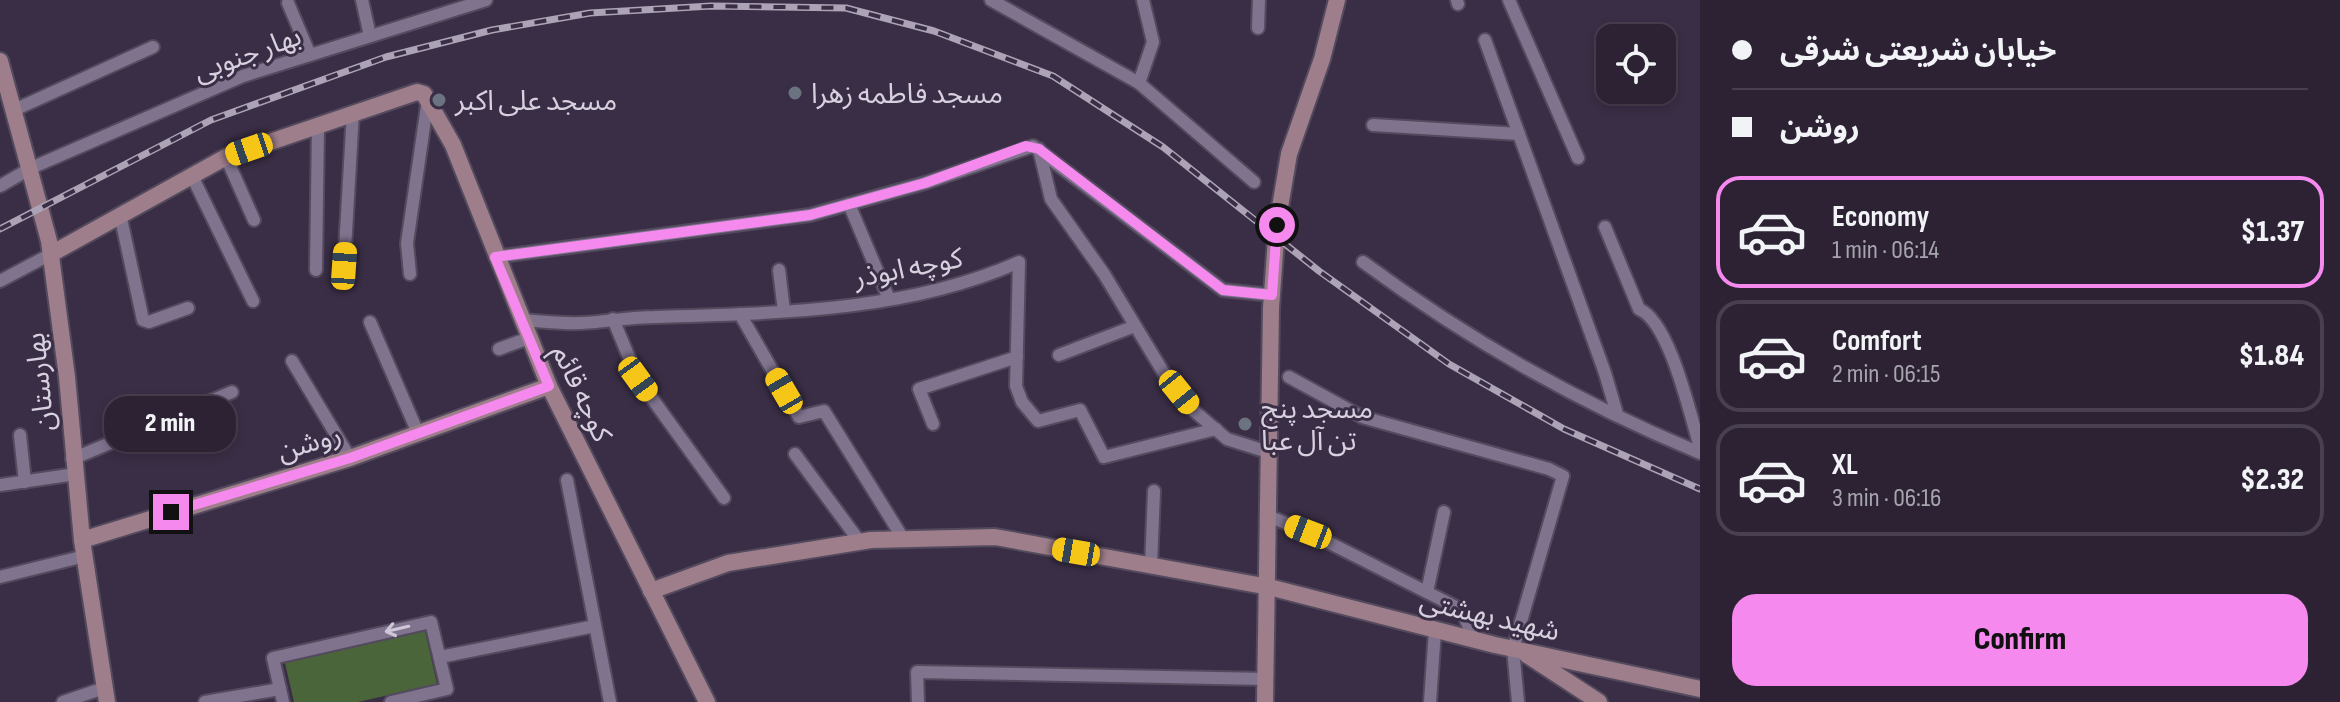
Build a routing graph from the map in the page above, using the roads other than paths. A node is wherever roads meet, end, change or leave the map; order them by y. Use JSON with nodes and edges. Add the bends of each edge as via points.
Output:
{"nodes":[{"id":1,"x":362,"y":0,"type":"edge"},
{"id":2,"x":486,"y":0,"type":"edge"},
{"id":3,"x":991,"y":0,"type":"edge"},
{"id":4,"x":1143,"y":0,"type":"edge"},
{"id":5,"x":1259,"y":0,"type":"edge"},
{"id":6,"x":1337,"y":0,"type":"edge"},
{"id":7,"x":1509,"y":0,"type":"edge"},
{"id":8,"x":288,"y":3,"type":"dead end"},
{"id":9,"x":455,"y":5,"type":"edge"},
{"id":10,"x":1258,"y":28,"type":"dead end"},
{"id":11,"x":370,"y":36,"type":"junction"},
{"id":12,"x":1485,"y":40,"type":"dead end"},
{"id":13,"x":153,"y":47,"type":"dead end"},
{"id":14,"x":310,"y":55,"type":"junction"},
{"id":15,"x":0,"y":61,"type":"edge"},
{"id":16,"x":1139,"y":83,"type":"junction"},
{"id":17,"x":428,"y":99,"type":"junction"},
{"id":18,"x":14,"y":110,"type":"junction"},
{"id":19,"x":353,"y":112,"type":"junction"},
{"id":20,"x":1373,"y":125,"type":"dead end"},
{"id":21,"x":318,"y":126,"type":"junction"},
{"id":22,"x":1519,"y":134,"type":"junction"},
{"id":23,"x":1039,"y":149,"type":"junction"},
{"id":24,"x":226,"y":157,"type":"junction"},
{"id":25,"x":1578,"y":158,"type":"dead end"},
{"id":26,"x":31,"y":168,"type":"junction"},
{"id":27,"x":192,"y":176,"type":"junction"},
{"id":28,"x":1254,"y":182,"type":"dead end"},
{"id":29,"x":0,"y":186,"type":"edge"},
{"id":30,"x":849,"y":204,"type":"junction"},
{"id":31,"x":121,"y":219,"type":"junction"},
{"id":32,"x":254,"y":220,"type":"dead end"},
{"id":33,"x":1605,"y":227,"type":"dead end"},
{"id":34,"x":51,"y":254,"type":"junction"},
{"id":35,"x":495,"y":257,"type":"junction"},
{"id":36,"x":1363,"y":262,"type":"dead end"},
{"id":37,"x":344,"y":266,"type":"dead end"},
{"id":38,"x":316,"y":270,"type":"dead end"},
{"id":39,"x":779,"y":270,"type":"dead end"},
{"id":40,"x":410,"y":274,"type":"dead end"},
{"id":41,"x":0,"y":281,"type":"edge"},
{"id":42,"x":1272,"y":295,"type":"junction"},
{"id":43,"x":889,"y":299,"type":"junction"},
{"id":44,"x":253,"y":301,"type":"dead end"},
{"id":45,"x":188,"y":308,"type":"dead end"},
{"id":46,"x":784,"y":311,"type":"junction"},
{"id":47,"x":740,"y":314,"type":"junction"},
{"id":48,"x":613,"y":319,"type":"junction"},
{"id":49,"x":521,"y":320,"type":"junction"},
{"id":50,"x":370,"y":322,"type":"dead end"},
{"id":51,"x":1135,"y":326,"type":"junction"},
{"id":52,"x":529,"y":338,"type":"junction"},
{"id":53,"x":499,"y":349,"type":"dead end"},
{"id":54,"x":1059,"y":355,"type":"dead end"},
{"id":55,"x":1017,"y":357,"type":"junction"},
{"id":56,"x":292,"y":361,"type":"dead end"},
{"id":57,"x":1289,"y":377,"type":"dead end"},
{"id":58,"x":549,"y":386,"type":"junction"},
{"id":59,"x":232,"y":392,"type":"dead end"},
{"id":60,"x":1617,"y":414,"type":"junction"},
{"id":61,"x":933,"y":424,"type":"dead end"},
{"id":62,"x":1216,"y":429,"type":"junction"},
{"id":63,"x":418,"y":433,"type":"junction"},
{"id":64,"x":20,"y":435,"type":"dead end"},
{"id":65,"x":1700,"y":447,"type":"edge"},
{"id":66,"x":1268,"y":452,"type":"junction"},
{"id":67,"x":1700,"y":453,"type":"edge"},
{"id":68,"x":795,"y":454,"type":"dead end"},
{"id":69,"x":350,"y":458,"type":"junction"},
{"id":70,"x":74,"y":467,"type":"junction"},
{"id":71,"x":567,"y":480,"type":"dead end"},
{"id":72,"x":25,"y":482,"type":"junction"},
{"id":73,"x":0,"y":485,"type":"edge"},
{"id":74,"x":1154,"y":491,"type":"dead end"},
{"id":75,"x":724,"y":498,"type":"dead end"},
{"id":76,"x":1444,"y":512,"type":"dead end"},
{"id":77,"x":1268,"y":516,"type":"junction"},
{"id":78,"x":904,"y":540,"type":"junction"},
{"id":79,"x":860,"y":542,"type":"junction"},
{"id":80,"x":83,"y":548,"type":"junction"},
{"id":81,"x":1151,"y":566,"type":"junction"},
{"id":82,"x":0,"y":577,"type":"edge"},
{"id":83,"x":1269,"y":587,"type":"junction"},
{"id":84,"x":651,"y":591,"type":"junction"},
{"id":85,"x":1427,"y":592,"type":"junction"},
{"id":86,"x":595,"y":626,"type":"junction"},
{"id":87,"x":1435,"y":630,"type":"junction"},
{"id":88,"x":1474,"y":640,"type":"junction"},
{"id":89,"x":1516,"y":650,"type":"junction"},
{"id":90,"x":440,"y":657,"type":"junction"},
{"id":91,"x":1266,"y":679,"type":"junction"},
{"id":92,"x":1700,"y":689,"type":"edge"},
{"id":93,"x":106,"y":695,"type":"edge"},
{"id":94,"x":282,"y":695,"type":"edge"},
{"id":95,"x":63,"y":702,"type":"edge"},
{"id":96,"x":205,"y":702,"type":"edge"},
{"id":97,"x":391,"y":702,"type":"edge"},
{"id":98,"x":610,"y":702,"type":"edge"},
{"id":99,"x":707,"y":702,"type":"edge"},
{"id":100,"x":918,"y":702,"type":"edge"},
{"id":101,"x":1265,"y":702,"type":"edge"},
{"id":102,"x":1430,"y":702,"type":"edge"},
{"id":103,"x":1518,"y":702,"type":"edge"},
{"id":104,"x":1599,"y":702,"type":"edge"}],
"edges":[{"from":1,"to":11,"type":"street"},
{"from":2,"to":9,"type":"street","name":"بهار جنوبی"},
{"from":3,"to":16,"type":"street"},
{"from":4,"to":16,"type":"street","via":[[1153,42]]},
{"from":5,"to":10,"type":"street"},
{"from":6,"to":42,"type":"street","via":[[1289,154]]},
{"from":7,"to":25,"type":"street"},
{"from":8,"to":14,"type":"street"},
{"from":9,"to":11,"type":"street","name":"بهار جنوبی"},
{"from":11,"to":14,"type":"street","name":"بهار جنوبی"},
{"from":12,"to":22,"type":"street"},
{"from":13,"to":18,"type":"street"},
{"from":14,"to":26,"type":"street","name":"بهار جنوبی","via":[[243,76]]},
{"from":15,"to":18,"type":"street","name":"بهارستان"},
{"from":16,"to":28,"type":"street"},
{"from":17,"to":19,"type":"street","via":[[417,92]]},
{"from":17,"to":35,"type":"street","name":"کوچه قائم","via":[[453,145]]},
{"from":17,"to":40,"type":"street","via":[[407,243]]},
{"from":18,"to":26,"type":"street","name":"بهارستان"},
{"from":19,"to":21,"type":"street"},
{"from":19,"to":37,"type":"street"},
{"from":20,"to":22,"type":"street"},
{"from":21,"to":24,"type":"street"},
{"from":21,"to":38,"type":"street"},
{"from":22,"to":60,"type":"street"},
{"from":23,"to":30,"type":"street","via":[[1026,146]]},
{"from":23,"to":42,"type":"street","via":[[1223,290]]},
{"from":23,"to":51,"type":"street","via":[[1051,199]]},
{"from":24,"to":27,"type":"street"},
{"from":24,"to":32,"type":"street"},
{"from":26,"to":29,"type":"street","name":"بهار جنوبی"},
{"from":26,"to":34,"type":"street","name":"بهارستان"},
{"from":27,"to":31,"type":"street"},
{"from":27,"to":44,"type":"street"},
{"from":30,"to":35,"type":"street","via":[[736,227]]},
{"from":30,"to":43,"type":"street"},
{"from":31,"to":34,"type":"street"},
{"from":31,"to":45,"type":"street","via":[[143,320]]},
{"from":33,"to":65,"type":"street","via":[[1639,309],[1648,313],[1666,342]]},
{"from":34,"to":41,"type":"street"},
{"from":34,"to":70,"type":"street","name":"بهارستان"},
{"from":35,"to":49,"type":"street","name":"کوچه قائم"},
{"from":36,"to":60,"type":"street","via":[[1449,324]]},
{"from":39,"to":46,"type":"street"},
{"from":42,"to":66,"type":"street"},
{"from":43,"to":46,"type":"street","name":"کوچه ابوذر"},
{"from":43,"to":55,"type":"street","name":"کوچه ابوذر","via":[[952,289],[1019,262]]},
{"from":46,"to":47,"type":"street","name":"کوچه ابوذر"},
{"from":47,"to":48,"type":"street","name":"کوچه ابوذر"},
{"from":47,"to":78,"type":"street","via":[[799,417],[824,411]]},
{"from":48,"to":49,"type":"street","name":"کوچه ابوذر"},
{"from":48,"to":75,"type":"street","via":[[638,379]]},
{"from":49,"to":52,"type":"street","name":"کوچه قائم"},
{"from":50,"to":63,"type":"street"},
{"from":51,"to":54,"type":"street"},
{"from":51,"to":62,"type":"street","via":[[1165,375]]},
{"from":52,"to":53,"type":"street"},
{"from":52,"to":58,"type":"street","name":"کوچه قائم"},
{"from":55,"to":61,"type":"street","via":[[919,389]]},
{"from":55,"to":62,"type":"street","name":"کوچه ابوذر","via":[[1016,386],[1038,421],[1080,410],[1104,457]]},
{"from":56,"to":69,"type":"street"},
{"from":57,"to":89,"type":"street","via":[[1362,417],[1563,476]]},
{"from":58,"to":63,"type":"street","name":"روشن"},
{"from":58,"to":84,"type":"street","name":"کوچه قائم"},
{"from":59,"to":70,"type":"street"},
{"from":60,"to":67,"type":"street"},
{"from":62,"to":66,"type":"street","via":[[1227,439]]},
{"from":63,"to":69,"type":"street","name":"روشن"},
{"from":64,"to":72,"type":"street"},
{"from":66,"to":77,"type":"street"},
{"from":68,"to":79,"type":"street"},
{"from":69,"to":80,"type":"street","name":"روشن"},
{"from":70,"to":72,"type":"street"},
{"from":70,"to":80,"type":"street","name":"بهارستان"},
{"from":71,"to":86,"type":"street"},
{"from":72,"to":73,"type":"street"},
{"from":74,"to":81,"type":"street"},
{"from":76,"to":85,"type":"street"},
{"from":77,"to":83,"type":"street"},
{"from":77,"to":85,"type":"street"},
{"from":78,"to":79,"type":"street","name":"شهید بهشتی"},
{"from":78,"to":81,"type":"street","name":"شهید بهشتی","via":[[995,537]]},
{"from":79,"to":84,"type":"street","name":"شهید بهشتی","via":[[728,563]]},
{"from":80,"to":82,"type":"street"},
{"from":80,"to":93,"type":"street","name":"بهارستان"},
{"from":81,"to":83,"type":"street","name":"شهید بهشتی"},
{"from":83,"to":87,"type":"street","name":"شهید بهشتی"},
{"from":83,"to":91,"type":"street"},
{"from":84,"to":99,"type":"street","name":"کوچه قائم"},
{"from":85,"to":88,"type":"street","via":[[1462,610]]},
{"from":86,"to":90,"type":"street"},
{"from":86,"to":98,"type":"street"},
{"from":87,"to":88,"type":"street","name":"شهید بهشتی"},
{"from":87,"to":102,"type":"street"},
{"from":88,"to":89,"type":"street","name":"شهید بهشتی"},
{"from":89,"to":92,"type":"street","name":"شهید بهشتی"},
{"from":89,"to":103,"type":"street"},
{"from":89,"to":104,"type":"street"},
{"from":90,"to":94,"type":"street","one_way":true,"via":[[431,622],[273,658]]},
{"from":90,"to":97,"type":"street","via":[[447,689]]},
{"from":91,"to":100,"type":"street","via":[[917,672]]},
{"from":91,"to":101,"type":"street"},
{"from":93,"to":95,"type":"street"},
{"from":94,"to":96,"type":"street"}]}
